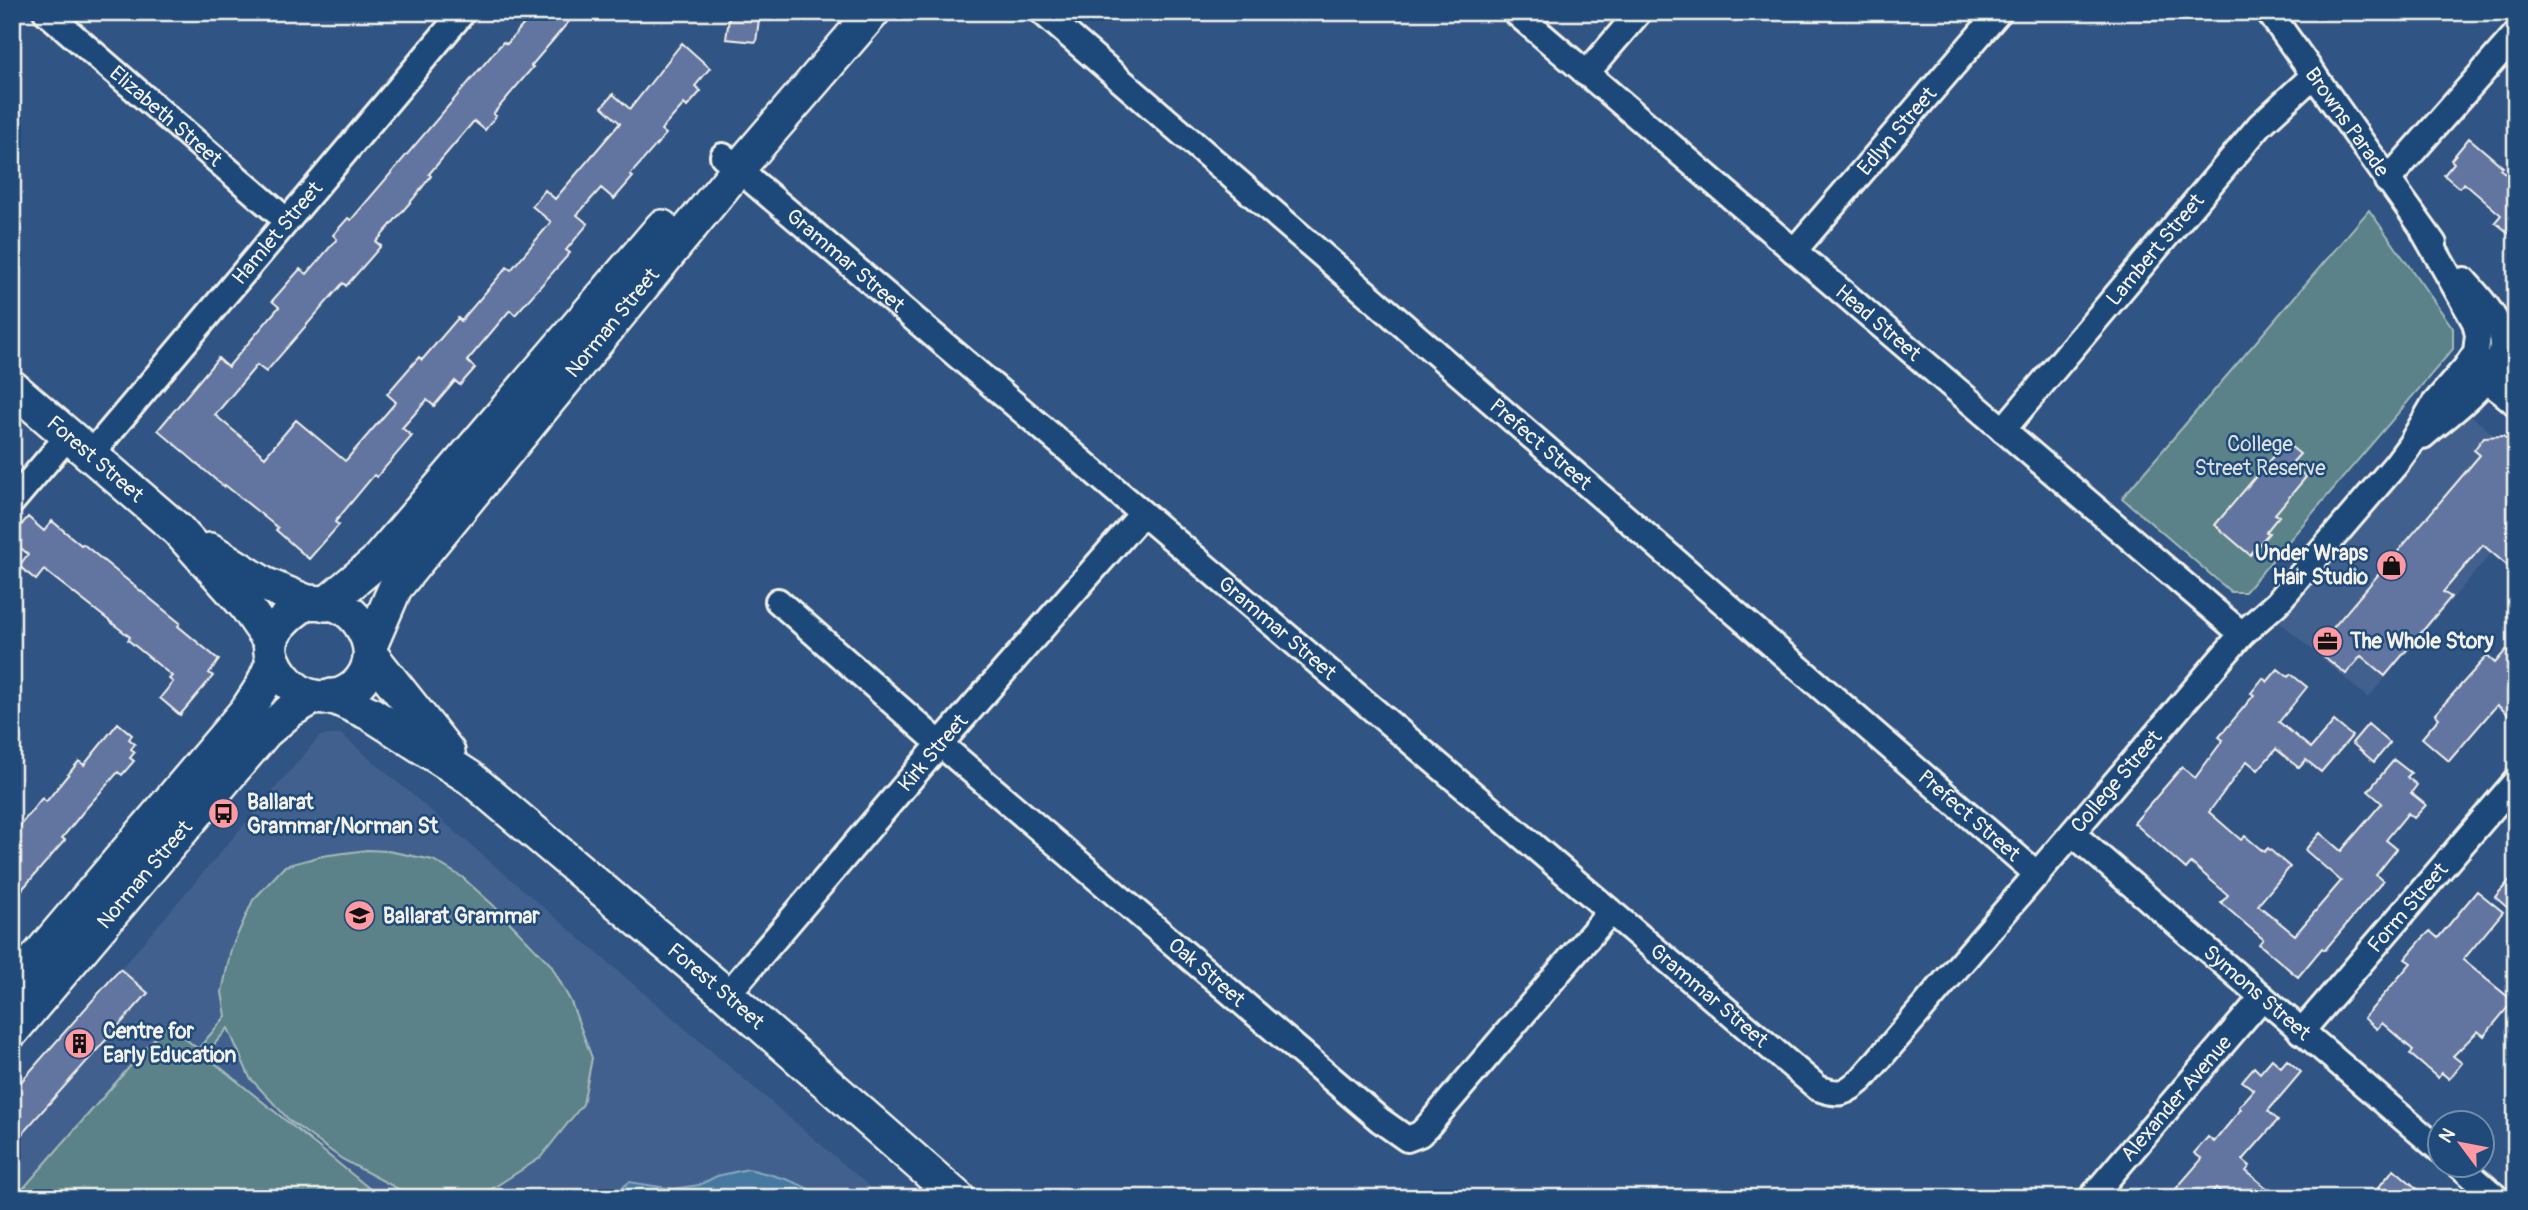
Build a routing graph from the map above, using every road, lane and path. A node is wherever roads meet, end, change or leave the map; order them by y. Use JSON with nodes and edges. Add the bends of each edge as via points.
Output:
{"nodes":[{"id":1,"x":46,"y":12,"type":"edge"},
{"id":2,"x":463,"y":12,"type":"edge"},
{"id":3,"x":846,"y":12,"type":"edge"},
{"id":4,"x":873,"y":12,"type":"edge"},
{"id":5,"x":1042,"y":12,"type":"edge"},
{"id":6,"x":1515,"y":12,"type":"edge"},
{"id":7,"x":1639,"y":12,"type":"edge"},
{"id":8,"x":1999,"y":12,"type":"edge"},
{"id":9,"x":2269,"y":12,"type":"edge"},
{"id":10,"x":2516,"y":34,"type":"edge"},
{"id":11,"x":1586,"y":74,"type":"junction"},
{"id":12,"x":2314,"y":75,"type":"junction"},
{"id":13,"x":730,"y":163,"type":"junction"},
{"id":14,"x":2387,"y":181,"type":"junction"},
{"id":15,"x":287,"y":221,"type":"junction"},
{"id":16,"x":1794,"y":251,"type":"junction"},
{"id":17,"x":2492,"y":371,"type":"edge"},
{"id":18,"x":12,"y":387,"type":"edge"},
{"id":19,"x":2516,"y":404,"type":"edge"},
{"id":20,"x":2003,"y":430,"type":"junction"},
{"id":21,"x":80,"y":445,"type":"junction"},
{"id":22,"x":12,"y":502,"type":"edge"},
{"id":23,"x":1143,"y":514,"type":"junction"},
{"id":24,"x":178,"y":530,"type":"junction"},
{"id":25,"x":778,"y":601,"type":"dead end"},
{"id":26,"x":316,"y":603,"type":"junction"},
{"id":27,"x":2242,"y":634,"type":"junction"},
{"id":28,"x":370,"y":650,"type":"junction"},
{"id":29,"x":272,"y":652,"type":"junction"},
{"id":30,"x":323,"y":696,"type":"junction"},
{"id":31,"x":940,"y":744,"type":"junction"},
{"id":32,"x":469,"y":777,"type":"junction"},
{"id":33,"x":2516,"y":781,"type":"edge"},
{"id":34,"x":2073,"y":834,"type":"junction"},
{"id":35,"x":2038,"y":875,"type":"junction"},
{"id":36,"x":1610,"y":912,"type":"junction"},
{"id":37,"x":12,"y":987,"type":"edge"},
{"id":38,"x":727,"y":995,"type":"junction"},
{"id":39,"x":2261,"y":999,"type":"junction"},
{"id":40,"x":12,"y":1031,"type":"edge"},
{"id":41,"x":2301,"y":1032,"type":"junction"},
{"id":42,"x":1835,"y":1094,"type":"joint"},
{"id":43,"x":2426,"y":1137,"type":"edge"},
{"id":44,"x":2474,"y":1178,"type":"edge"},
{"id":45,"x":958,"y":1198,"type":"edge"},
{"id":46,"x":2091,"y":1198,"type":"edge"},
{"id":47,"x":2497,"y":1198,"type":"edge"}],
"edges":[{"from":1,"to":15,"type":"street","name":"Elizabeth Street"},
{"from":2,"to":15,"type":"street","name":"Hamlet Street"},
{"from":3,"to":13,"type":"main road","name":"Norman Street"},
{"from":4,"to":13,"type":"main road","name":"Norman Street"},
{"from":5,"to":35,"type":"street","name":"Prefect Street"},
{"from":6,"to":11,"type":"street","name":"Head Street"},
{"from":7,"to":11,"type":"street"},
{"from":8,"to":16,"type":"street","name":"Edlyn Street"},
{"from":9,"to":12,"type":"street","name":"Browns Parade"},
{"from":10,"to":14,"type":"street"},
{"from":11,"to":16,"type":"street","name":"Head Street"},
{"from":12,"to":14,"type":"street","name":"Browns Parade"},
{"from":12,"to":20,"type":"street","name":"Lambert Street","via":[[2260,125]]},
{"from":13,"to":23,"type":"street","name":"Grammar Street"},
{"from":13,"to":26,"type":"main road","name":"Norman Street","via":[[375,563]]},
{"from":13,"to":28,"type":"main road","name":"Norman Street","via":[[395,587]]},
{"from":14,"to":17,"type":"street","name":"Browns Parade","via":[[2495,320],[2502,341]]},
{"from":15,"to":21,"type":"street","name":"Hamlet Street"},
{"from":16,"to":20,"type":"street","name":"Head Street"},
{"from":17,"to":19,"type":"street"},
{"from":17,"to":27,"type":"street","name":"College Street","via":[[2434,404],[2396,464],[2277,603]]},
{"from":18,"to":21,"type":"main road","name":"Forest Street"},
{"from":20,"to":27,"type":"street","name":"Head Street"},
{"from":21,"to":22,"type":"street","name":"Hamlet Street"},
{"from":21,"to":24,"type":"main road","name":"Forest Street"},
{"from":23,"to":31,"type":"street","name":"Kirk Street"},
{"from":23,"to":36,"type":"street","name":"Grammar Street"},
{"from":24,"to":26,"type":"main road","name":"Forest Street","via":[[264,583]]},
{"from":24,"to":29,"type":"main road","name":"Forest Street","via":[[246,606]]},
{"from":25,"to":31,"type":"street","name":"Oak Street"},
{"from":26,"to":28,"type":"main road","via":[[337,604],[355,616]]},
{"from":26,"to":29,"type":"main road","via":[[291,613],[279,627]]},
{"from":27,"to":34,"type":"street","name":"College Street"},
{"from":28,"to":30,"type":"main road","via":[[365,674],[356,687]]},
{"from":28,"to":32,"type":"main road","name":"Forest Street"},
{"from":29,"to":30,"type":"main road","via":[[292,686]]},
{"from":29,"to":37,"type":"main road","name":"Norman Street","via":[[262,687],[247,710]]},
{"from":30,"to":32,"type":"main road","name":"Forest Street","via":[[371,714]]},
{"from":30,"to":40,"type":"main road","name":"Norman Street","via":[[291,710],[265,732]]},
{"from":31,"to":36,"type":"street","name":"Oak Street","via":[[1409,1147]]},
{"from":31,"to":38,"type":"street","name":"Kirk Street"},
{"from":32,"to":38,"type":"main road","name":"Forest Street"},
{"from":33,"to":41,"type":"street","name":"Form Street"},
{"from":34,"to":35,"type":"street","name":"College Street"},
{"from":34,"to":39,"type":"street","name":"Symons Street"},
{"from":35,"to":42,"type":"street","name":"College Street","via":[[1862,1079],[1848,1091]]},
{"from":36,"to":42,"type":"street","name":"Grammar Street","via":[[1818,1088]]},
{"from":38,"to":45,"type":"main road","name":"Forest Street"},
{"from":39,"to":41,"type":"street","name":"Symons Street"},
{"from":39,"to":46,"type":"street","name":"Alexander Avenue"},
{"from":41,"to":43,"type":"street","name":"Symons Street"},
{"from":44,"to":47,"type":"street"}]}
